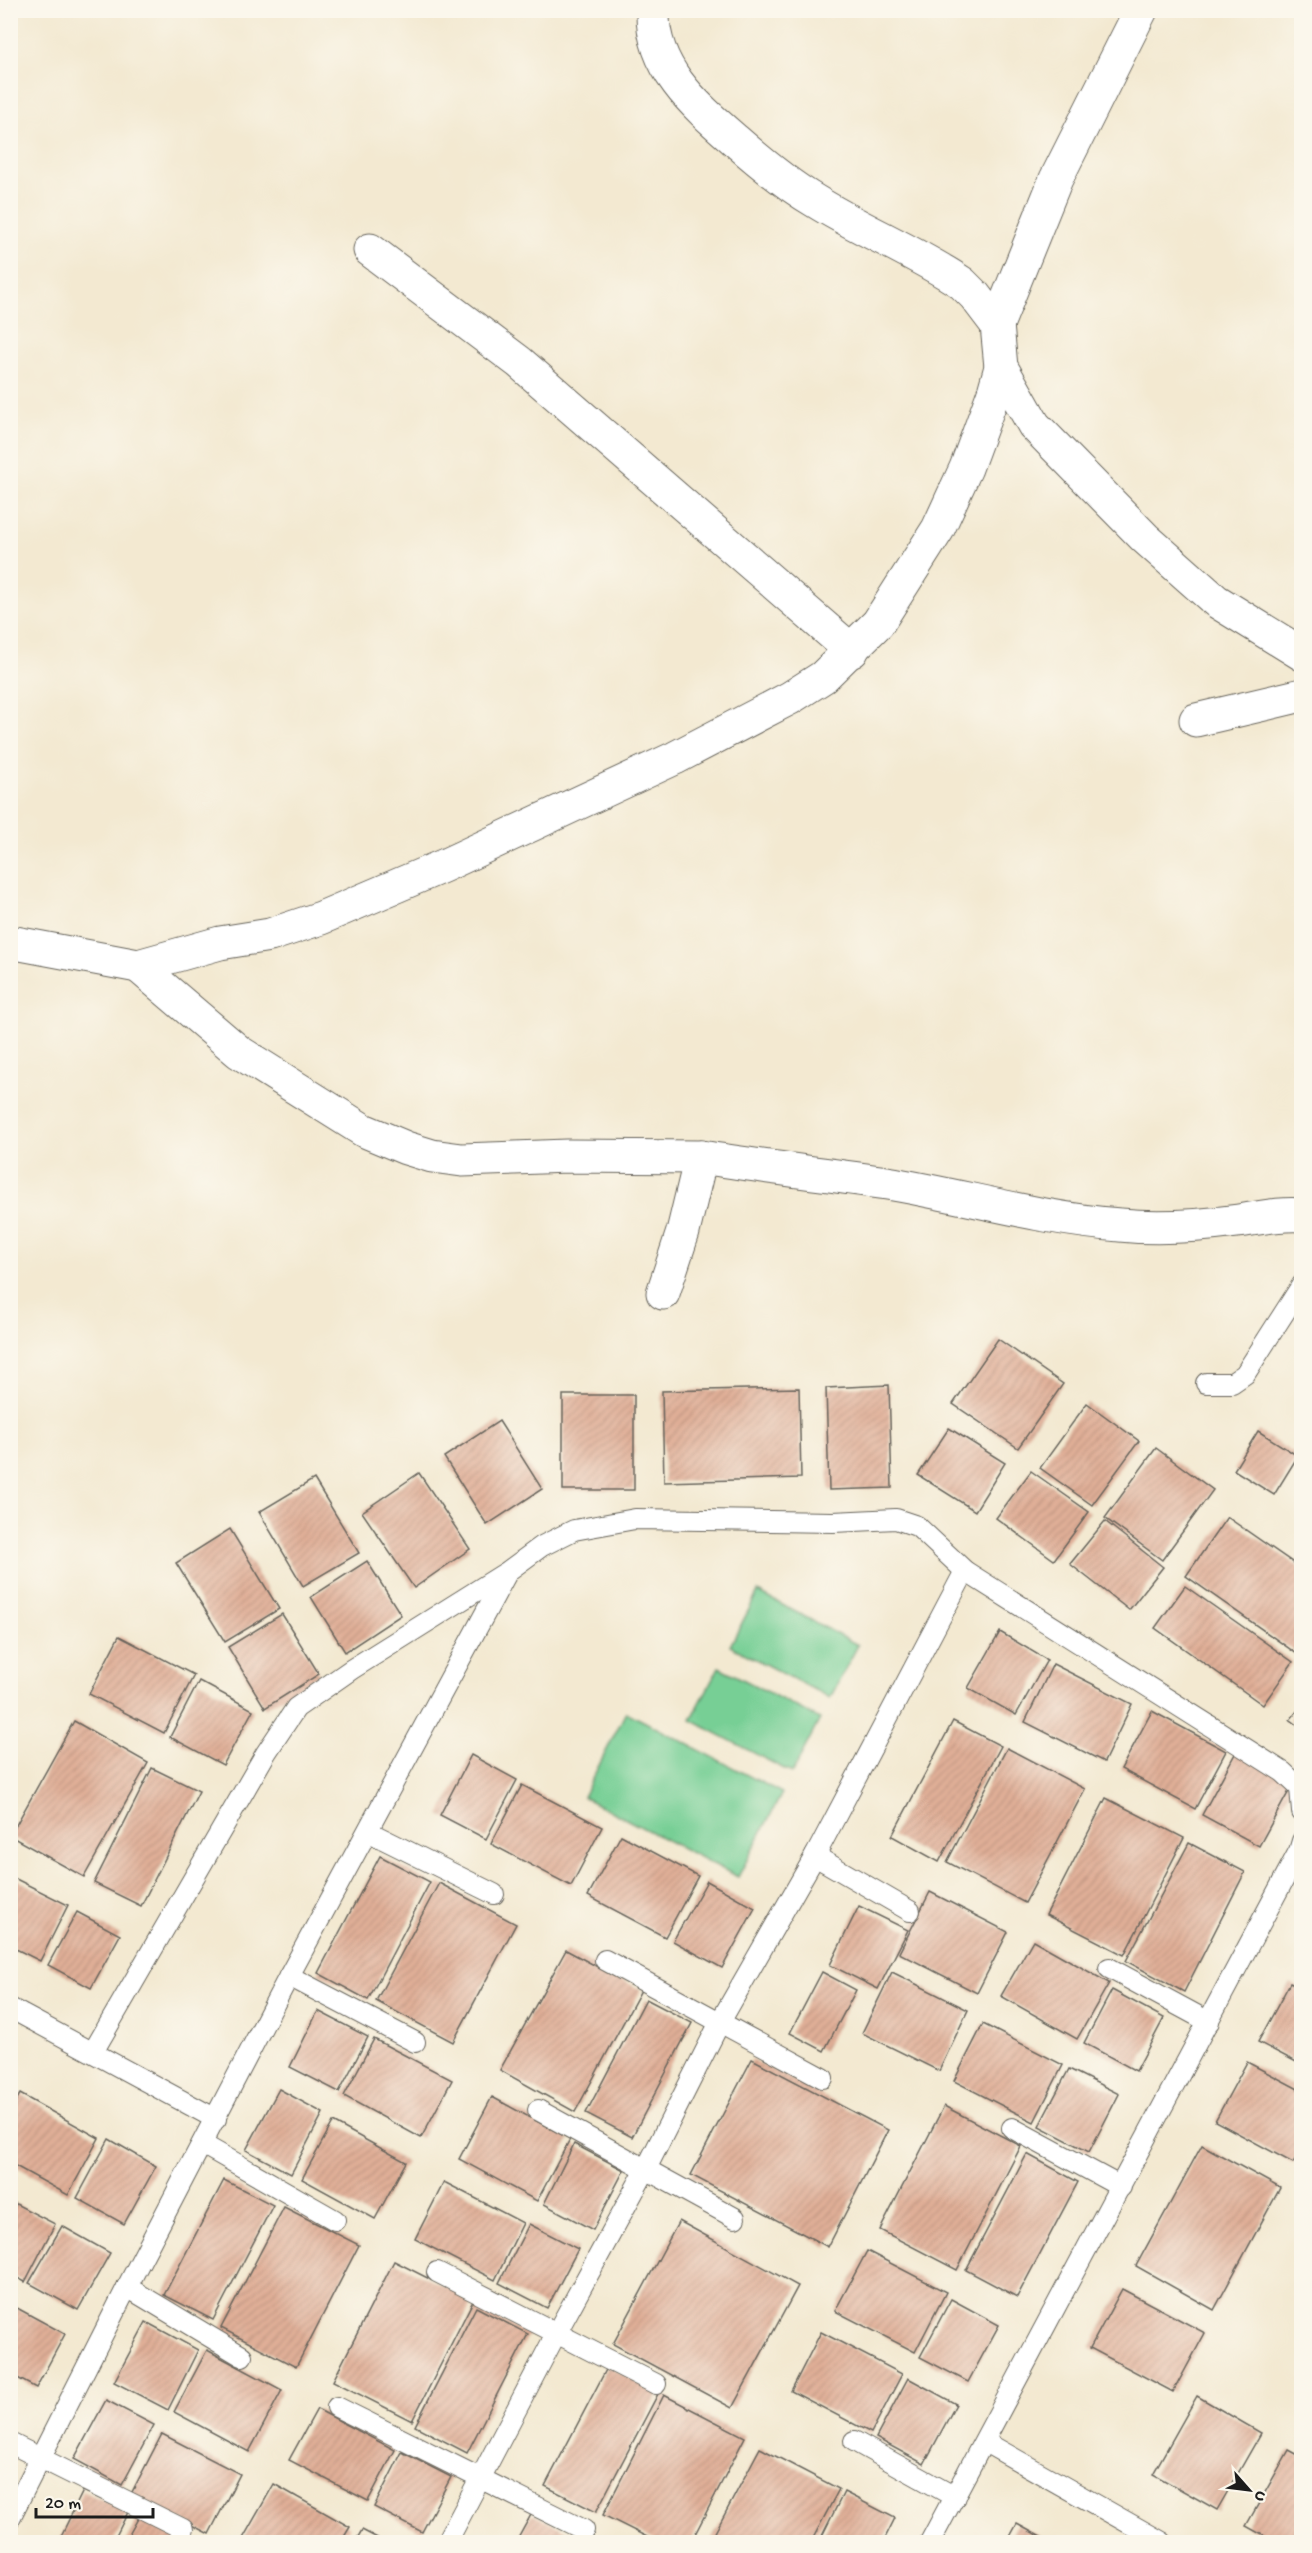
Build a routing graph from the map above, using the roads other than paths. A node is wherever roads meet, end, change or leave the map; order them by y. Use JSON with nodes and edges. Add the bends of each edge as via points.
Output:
{"nodes":[{"id":1,"x":653,"y":10,"type":"edge"},
{"id":2,"x":1141,"y":10,"type":"edge"},
{"id":3,"x":370,"y":250,"type":"dead end"},
{"id":4,"x":997,"y":325,"type":"junction"},
{"id":5,"x":1001,"y":367,"type":"junction"},
{"id":6,"x":852,"y":651,"type":"junction"},
{"id":7,"x":1302,"y":654,"type":"edge"},
{"id":8,"x":1302,"y":695,"type":"edge"},
{"id":9,"x":1196,"y":720,"type":"dead end"},
{"id":10,"x":10,"y":942,"type":"edge"},
{"id":11,"x":138,"y":966,"type":"junction"},
{"id":12,"x":701,"y":1157,"type":"junction"},
{"id":13,"x":1302,"y":1215,"type":"edge"},
{"id":14,"x":1302,"y":1285,"type":"edge"},
{"id":15,"x":663,"y":1293,"type":"dead end"},
{"id":16,"x":1206,"y":1383,"type":"dead end"},
{"id":17,"x":508,"y":1571,"type":"junction"},
{"id":18,"x":965,"y":1572,"type":"junction"},
{"id":19,"x":1302,"y":1812,"type":"edge"},
{"id":20,"x":369,"y":1832,"type":"junction"},
{"id":21,"x":1302,"y":1841,"type":"edge"},
{"id":22,"x":815,"y":1856,"type":"junction"},
{"id":23,"x":494,"y":1894,"type":"dead end"},
{"id":24,"x":910,"y":1911,"type":"dead end"},
{"id":25,"x":605,"y":1960,"type":"dead end"},
{"id":26,"x":1109,"y":1968,"type":"dead end"},
{"id":27,"x":289,"y":1976,"type":"junction"},
{"id":28,"x":10,"y":2008,"type":"edge"},
{"id":29,"x":720,"y":2022,"type":"junction"},
{"id":30,"x":1209,"y":2022,"type":"junction"},
{"id":31,"x":415,"y":2042,"type":"dead end"},
{"id":32,"x":93,"y":2052,"type":"junction"},
{"id":33,"x":823,"y":2078,"type":"dead end"},
{"id":34,"x":538,"y":2110,"type":"dead end"},
{"id":35,"x":216,"y":2119,"type":"junction"},
{"id":36,"x":1012,"y":2128,"type":"dead end"},
{"id":37,"x":202,"y":2144,"type":"junction"},
{"id":38,"x":646,"y":2169,"type":"junction"},
{"id":39,"x":1121,"y":2187,"type":"junction"},
{"id":40,"x":735,"y":2218,"type":"dead end"},
{"id":41,"x":335,"y":2220,"type":"dead end"},
{"id":42,"x":437,"y":2272,"type":"dead end"},
{"id":43,"x":127,"y":2287,"type":"junction"},
{"id":44,"x":557,"y":2332,"type":"junction"},
{"id":45,"x":242,"y":2356,"type":"dead end"},
{"id":46,"x":656,"y":2385,"type":"dead end"},
{"id":47,"x":338,"y":2407,"type":"dead end"},
{"id":48,"x":854,"y":2441,"type":"dead end"},
{"id":49,"x":985,"y":2442,"type":"junction"},
{"id":50,"x":10,"y":2443,"type":"edge"},
{"id":51,"x":41,"y":2460,"type":"junction"},
{"id":52,"x":480,"y":2477,"type":"junction"},
{"id":53,"x":955,"y":2497,"type":"junction"},
{"id":54,"x":10,"y":2518,"type":"edge"},
{"id":55,"x":183,"y":2529,"type":"dead end"},
{"id":56,"x":584,"y":2530,"type":"dead end"},
{"id":57,"x":447,"y":2542,"type":"edge"},
{"id":58,"x":930,"y":2542,"type":"edge"},
{"id":59,"x":1162,"y":2542,"type":"edge"}],
"edges":[{"from":1,"to":4,"type":"street","via":[[656,38],[672,75],[709,117],[762,164],[815,202],[962,283]]},
{"from":2,"to":4,"type":"street","via":[[1056,179]]},
{"from":3,"to":6,"type":"street","via":[[519,362]]},
{"from":4,"to":5,"type":"street"},
{"from":5,"to":6,"type":"street","via":[[966,468],[938,529],[878,622]]},
{"from":5,"to":7,"type":"street","via":[[1034,425],[1144,537],[1216,601]]},
{"from":6,"to":11,"type":"street","via":[[823,677],[790,698],[675,758],[443,866],[321,918],[270,935],[219,943]]},
{"from":8,"to":9,"type":"street"},
{"from":10,"to":11,"type":"street"},
{"from":11,"to":12,"type":"street","via":[[239,1052],[363,1130],[406,1148],[462,1160]]},
{"from":12,"to":13,"type":"street","via":[[887,1183],[1123,1226],[1198,1226],[1284,1213]]},
{"from":12,"to":15,"type":"street"},
{"from":14,"to":16,"type":"lane","via":[[1245,1374],[1232,1383]]},
{"from":17,"to":18,"type":"lane","via":[[542,1546],[574,1530],[635,1519],[896,1519],[916,1527]]},
{"from":17,"to":20,"type":"lane"},
{"from":17,"to":32,"type":"lane","via":[[296,1708]]},
{"from":18,"to":19,"type":"lane","via":[[1282,1772],[1300,1788]]},
{"from":18,"to":22,"type":"lane"},
{"from":20,"to":23,"type":"lane"},
{"from":20,"to":27,"type":"lane"},
{"from":21,"to":30,"type":"lane"},
{"from":22,"to":24,"type":"lane"},
{"from":22,"to":29,"type":"lane"},
{"from":25,"to":29,"type":"lane"},
{"from":26,"to":30,"type":"lane"},
{"from":27,"to":31,"type":"lane"},
{"from":27,"to":35,"type":"lane"},
{"from":28,"to":32,"type":"lane"},
{"from":29,"to":33,"type":"lane"},
{"from":29,"to":38,"type":"lane"},
{"from":30,"to":39,"type":"lane"},
{"from":32,"to":35,"type":"lane"},
{"from":34,"to":38,"type":"lane"},
{"from":35,"to":37,"type":"lane"},
{"from":36,"to":39,"type":"lane"},
{"from":37,"to":41,"type":"lane"},
{"from":37,"to":43,"type":"lane"},
{"from":38,"to":40,"type":"lane"},
{"from":38,"to":44,"type":"lane"},
{"from":39,"to":49,"type":"lane"},
{"from":42,"to":44,"type":"lane"},
{"from":43,"to":45,"type":"lane"},
{"from":43,"to":51,"type":"lane"},
{"from":44,"to":46,"type":"lane"},
{"from":44,"to":52,"type":"lane"},
{"from":47,"to":52,"type":"lane"},
{"from":48,"to":53,"type":"lane"},
{"from":49,"to":53,"type":"lane"},
{"from":49,"to":59,"type":"lane"},
{"from":50,"to":51,"type":"lane"},
{"from":51,"to":54,"type":"lane"},
{"from":51,"to":55,"type":"lane"},
{"from":52,"to":56,"type":"lane"},
{"from":52,"to":57,"type":"lane"},
{"from":53,"to":58,"type":"lane"}]}
